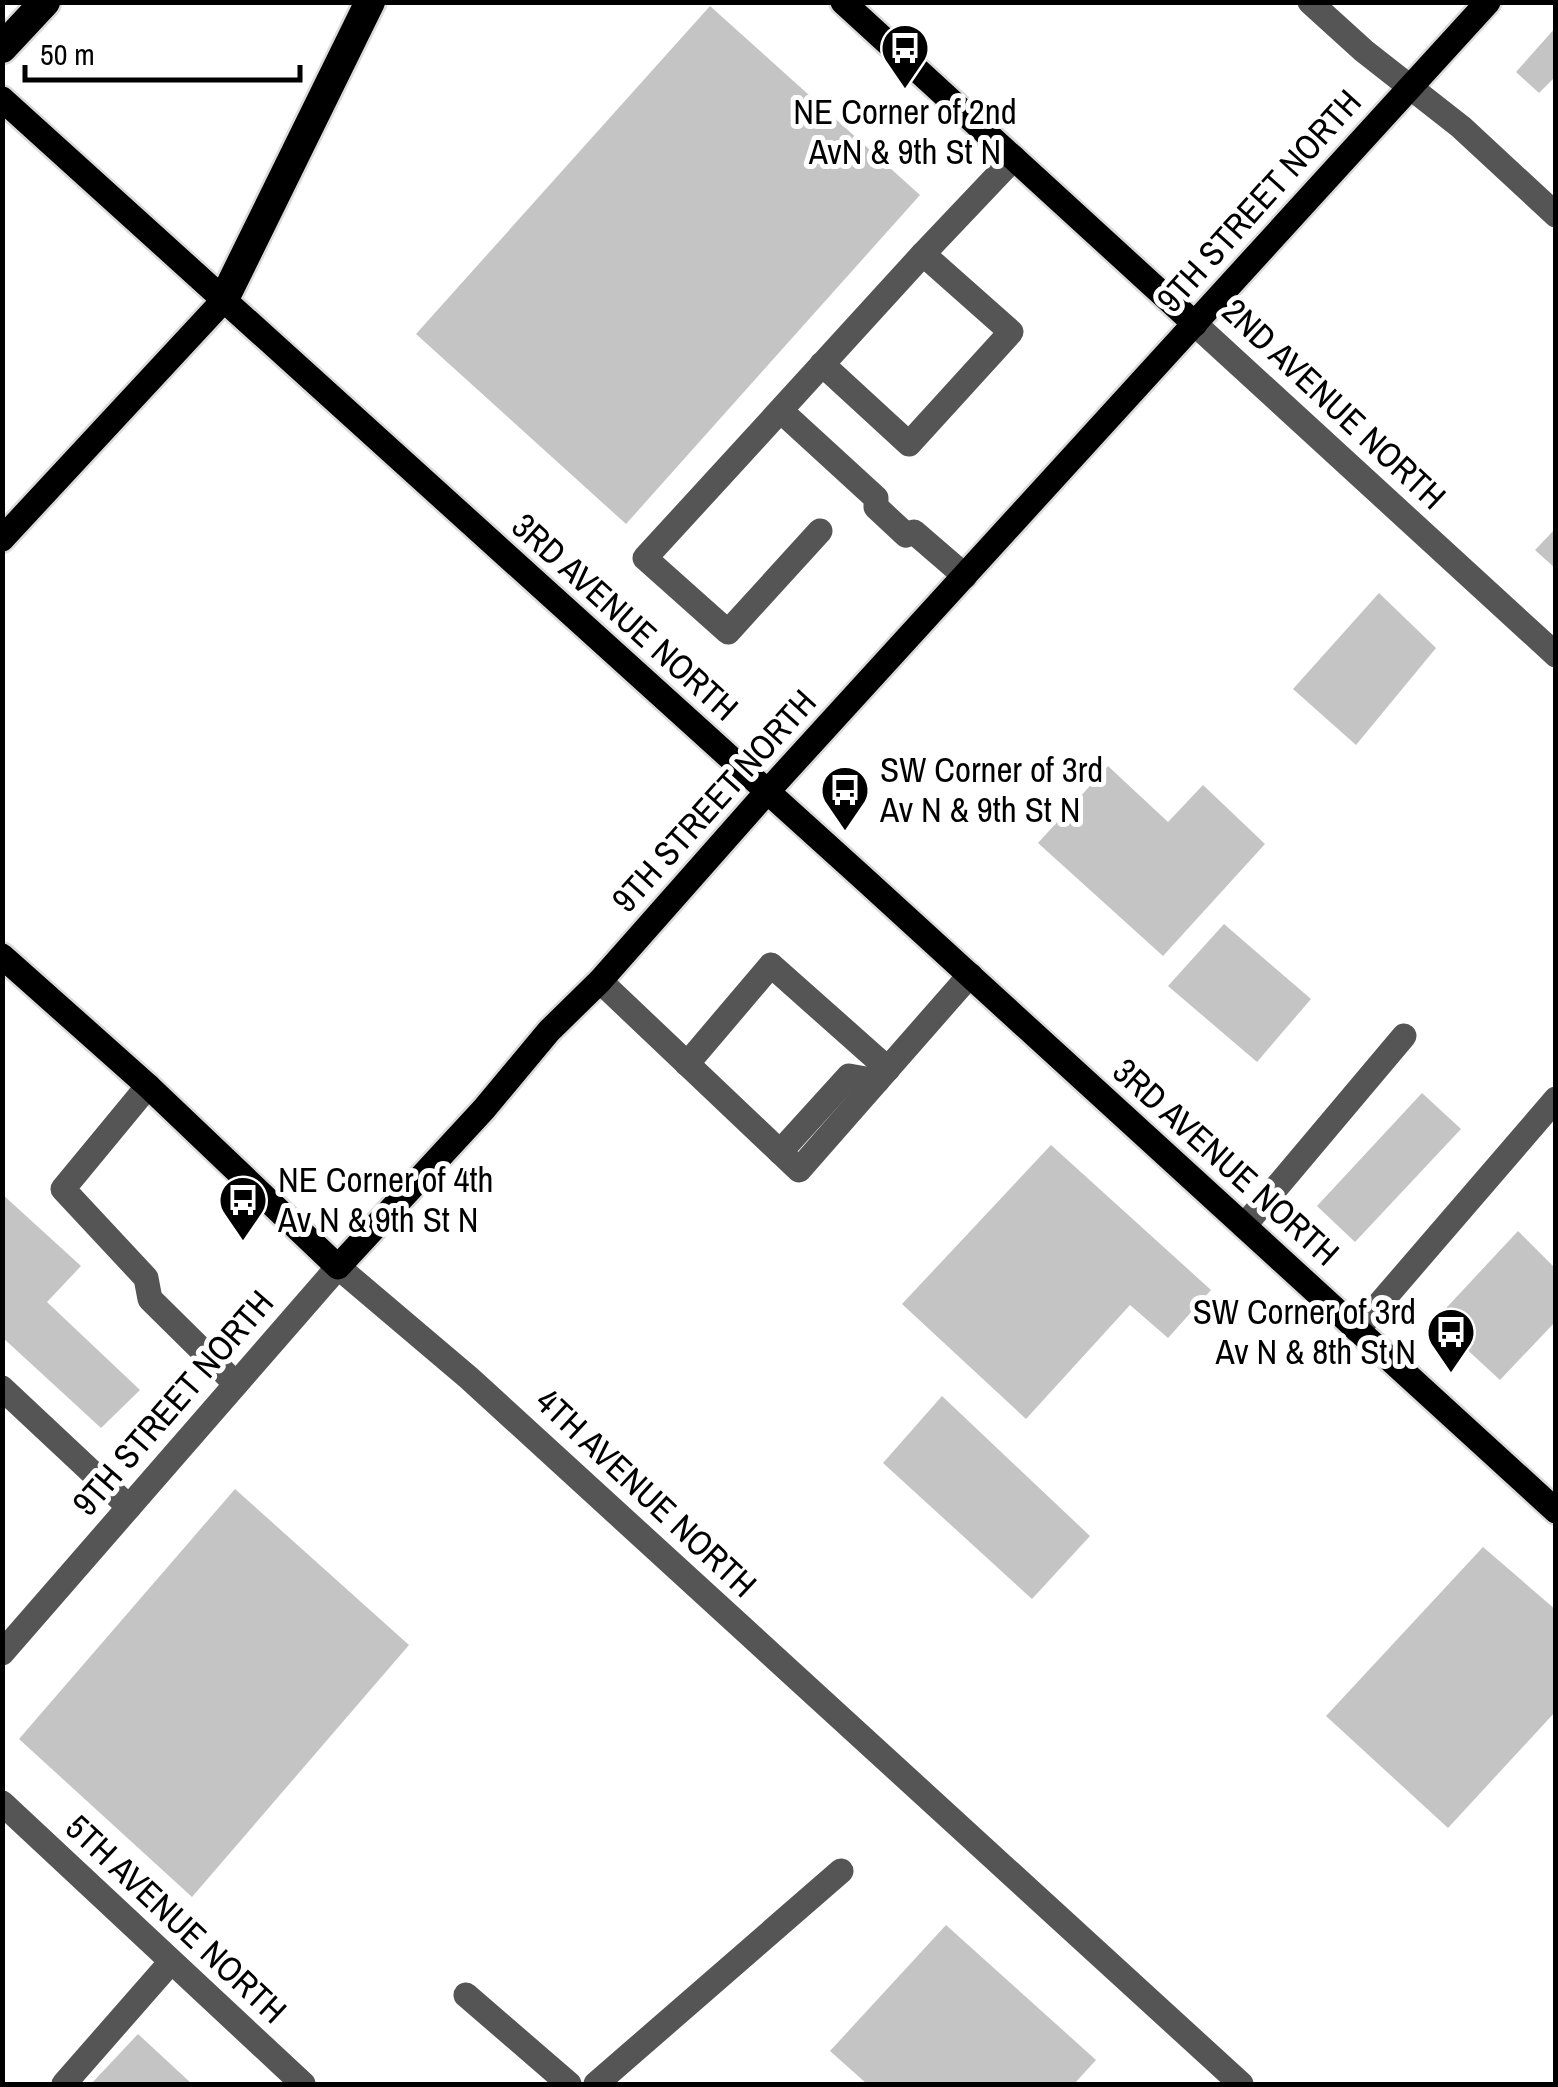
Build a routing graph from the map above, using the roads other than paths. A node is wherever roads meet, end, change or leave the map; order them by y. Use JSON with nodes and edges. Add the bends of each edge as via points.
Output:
{"nodes":[{"id":1,"x":45,"y":2,"type":"edge"},
{"id":2,"x":370,"y":2,"type":"edge"},
{"id":3,"x":844,"y":2,"type":"edge"},
{"id":4,"x":1310,"y":2,"type":"edge"},
{"id":5,"x":1488,"y":2,"type":"edge"},
{"id":6,"x":2,"y":48,"type":"edge"},
{"id":7,"x":1410,"y":86,"type":"junction"},
{"id":8,"x":2,"y":99,"type":"edge"},
{"id":9,"x":1014,"y":158,"type":"junction"},
{"id":10,"x":1556,"y":215,"type":"edge"},
{"id":11,"x":924,"y":254,"type":"junction"},
{"id":12,"x":223,"y":301,"type":"junction"},
{"id":13,"x":1195,"y":324,"type":"junction"},
{"id":14,"x":822,"y":364,"type":"junction"},
{"id":15,"x":780,"y":410,"type":"junction"},
{"id":16,"x":820,"y":530,"type":"dead end"},
{"id":17,"x":2,"y":539,"type":"edge"},
{"id":18,"x":965,"y":576,"type":"junction"},
{"id":19,"x":1556,"y":654,"type":"edge"},
{"id":20,"x":767,"y":792,"type":"junction"},
{"id":21,"x":4,"y":961,"type":"edge"},
{"id":22,"x":970,"y":975,"type":"junction"},
{"id":23,"x":600,"y":981,"type":"junction"},
{"id":24,"x":1404,"y":1036,"type":"dead end"},
{"id":25,"x":687,"y":1064,"type":"junction"},
{"id":26,"x":882,"y":1075,"type":"junction"},
{"id":27,"x":148,"y":1086,"type":"junction"},
{"id":28,"x":1556,"y":1099,"type":"edge"},
{"id":29,"x":1244,"y":1226,"type":"junction"},
{"id":30,"x":338,"y":1267,"type":"junction"},
{"id":31,"x":1357,"y":1330,"type":"junction"},
{"id":32,"x":236,"y":1384,"type":"junction"},
{"id":33,"x":2,"y":1388,"type":"edge"},
{"id":34,"x":129,"y":1508,"type":"junction"},
{"id":35,"x":1556,"y":1511,"type":"edge"},
{"id":36,"x":2,"y":1653,"type":"edge"},
{"id":37,"x":2,"y":1803,"type":"edge"},
{"id":38,"x":841,"y":1872,"type":"dead end"},
{"id":39,"x":170,"y":1963,"type":"junction"},
{"id":40,"x":466,"y":1995,"type":"dead end"},
{"id":41,"x":64,"y":2084,"type":"edge"},
{"id":42,"x":303,"y":2084,"type":"edge"},
{"id":43,"x":569,"y":2084,"type":"edge"},
{"id":44,"x":596,"y":2084,"type":"edge"},
{"id":45,"x":1241,"y":2084,"type":"edge"}],
"edges":[{"from":1,"to":6,"type":"highway"},
{"from":2,"to":12,"type":"highway"},
{"from":3,"to":9,"type":"main road","name":"2ND AVENUE NORTH"},
{"from":4,"to":7,"type":"street"},
{"from":5,"to":7,"type":"main road","name":"9TH STREET NORTH"},
{"from":7,"to":10,"type":"street"},
{"from":7,"to":13,"type":"main road","name":"9TH STREET NORTH"},
{"from":8,"to":12,"type":"main road","name":"3RD AVENUE NORTH"},
{"from":9,"to":11,"type":"street"},
{"from":9,"to":13,"type":"main road","name":"2ND AVENUE NORTH"},
{"from":11,"to":14,"type":"street"},
{"from":11,"to":14,"type":"street","via":[[1011,332],[909,444]]},
{"from":12,"to":17,"type":"main road"},
{"from":12,"to":20,"type":"main road","name":"3RD AVENUE NORTH"},
{"from":13,"to":18,"type":"main road","name":"9TH STREET NORTH"},
{"from":13,"to":19,"type":"street","name":"2ND AVENUE NORTH"},
{"from":14,"to":15,"type":"street"},
{"from":15,"to":16,"type":"street","via":[[645,558],[728,632]]},
{"from":15,"to":18,"type":"street","via":[[876,498],[886,496],[916,524],[914,532]]},
{"from":18,"to":20,"type":"main road","name":"9TH STREET NORTH"},
{"from":20,"to":22,"type":"main road","name":"3RD AVENUE NORTH"},
{"from":20,"to":23,"type":"main road","name":"9TH STREET NORTH"},
{"from":21,"to":27,"type":"main road","name":"4TH AVENUE NORTH"},
{"from":22,"to":26,"type":"street"},
{"from":22,"to":29,"type":"main road","name":"3RD AVENUE NORTH"},
{"from":23,"to":25,"type":"street"},
{"from":23,"to":30,"type":"main road","name":"9TH STREET NORTH"},
{"from":24,"to":29,"type":"street"},
{"from":25,"to":26,"type":"street","via":[[798,1170]]},
{"from":25,"to":26,"type":"street","via":[[771,965]]},
{"from":27,"to":30,"type":"main road","name":"4TH AVENUE NORTH"},
{"from":27,"to":32,"type":"street","via":[[63,1189],[146,1278],[150,1299]]},
{"from":28,"to":31,"type":"street"},
{"from":29,"to":31,"type":"main road","name":"3RD AVENUE NORTH"},
{"from":30,"to":32,"type":"street","name":"9TH STREET NORTH"},
{"from":30,"to":45,"type":"street","name":"4TH AVENUE NORTH","via":[[469,1378]]},
{"from":31,"to":35,"type":"main road","name":"3RD AVENUE NORTH"},
{"from":32,"to":34,"type":"street","name":"9TH STREET NORTH"},
{"from":33,"to":34,"type":"street"},
{"from":34,"to":36,"type":"street","name":"9TH STREET NORTH"},
{"from":37,"to":39,"type":"street","name":"5TH AVENUE NORTH"},
{"from":38,"to":44,"type":"street"},
{"from":39,"to":41,"type":"street"},
{"from":39,"to":42,"type":"street","name":"5TH AVENUE NORTH"},
{"from":40,"to":43,"type":"street"}]}
